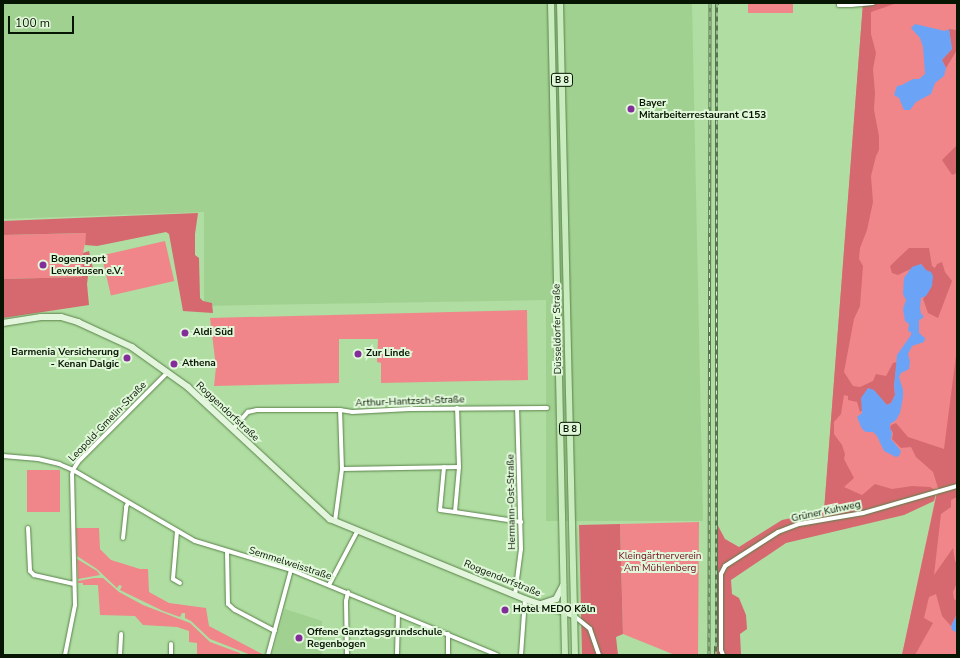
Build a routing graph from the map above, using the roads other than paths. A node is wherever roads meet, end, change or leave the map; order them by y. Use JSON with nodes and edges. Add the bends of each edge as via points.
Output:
{"nodes":[{"id":1,"x":551,"y":3,"type":"edge"},
{"id":2,"x":560,"y":3,"type":"edge"},
{"id":3,"x":873,"y":3,"type":"edge"},
{"id":4,"x":839,"y":4,"type":"edge"},
{"id":5,"x":564,"y":157,"type":"junction"},
{"id":6,"x":555,"y":158,"type":"junction"},
{"id":7,"x":3,"y":323,"type":"edge"},
{"id":8,"x":168,"y":372,"type":"junction"},
{"id":9,"x":457,"y":408,"type":"junction"},
{"id":10,"x":518,"y":408,"type":"junction"},
{"id":11,"x":547,"y":408,"type":"dead end"},
{"id":12,"x":340,"y":410,"type":"junction"},
{"id":13,"x":232,"y":429,"type":"junction"},
{"id":14,"x":3,"y":456,"type":"edge"},
{"id":15,"x":444,"y":467,"type":"junction"},
{"id":16,"x":458,"y":467,"type":"junction"},
{"id":17,"x":342,"y":469,"type":"junction"},
{"id":18,"x":73,"y":470,"type":"junction"},
{"id":19,"x":957,"y":486,"type":"edge"},
{"id":20,"x":128,"y":503,"type":"junction"},
{"id":21,"x":455,"y":512,"type":"junction"},
{"id":22,"x":335,"y":521,"type":"junction"},
{"id":23,"x":521,"y":522,"type":"junction"},
{"id":24,"x":28,"y":528,"type":"dead end"},
{"id":25,"x":358,"y":530,"type":"junction"},
{"id":26,"x":177,"y":531,"type":"junction"},
{"id":27,"x":123,"y":538,"type":"dead end"},
{"id":28,"x":227,"y":552,"type":"junction"},
{"id":29,"x":291,"y":570,"type":"junction"},
{"id":30,"x":564,"y":582,"type":"junction"},
{"id":31,"x":180,"y":583,"type":"dead end"},
{"id":32,"x":74,"y":584,"type":"junction"},
{"id":33,"x":329,"y":585,"type":"junction"},
{"id":34,"x":348,"y":592,"type":"junction"},
{"id":35,"x":514,"y":595,"type":"junction"},
{"id":36,"x":525,"y":599,"type":"junction"},
{"id":37,"x":540,"y":604,"type":"junction"},
{"id":38,"x":565,"y":612,"type":"junction"},
{"id":39,"x":398,"y":614,"type":"junction"},
{"id":40,"x":574,"y":615,"type":"junction"},
{"id":41,"x":275,"y":630,"type":"junction"},
{"id":42,"x":121,"y":634,"type":"dead end"},
{"id":43,"x":448,"y":634,"type":"junction"},
{"id":44,"x":171,"y":644,"type":"dead end"},
{"id":45,"x":65,"y":655,"type":"edge"},
{"id":46,"x":120,"y":655,"type":"edge"},
{"id":47,"x":171,"y":655,"type":"edge"},
{"id":48,"x":268,"y":655,"type":"edge"},
{"id":49,"x":347,"y":655,"type":"edge"},
{"id":50,"x":397,"y":655,"type":"edge"},
{"id":51,"x":448,"y":655,"type":"edge"},
{"id":52,"x":497,"y":655,"type":"edge"},
{"id":53,"x":521,"y":655,"type":"edge"},
{"id":54,"x":565,"y":655,"type":"edge"},
{"id":55,"x":575,"y":655,"type":"edge"},
{"id":56,"x":599,"y":655,"type":"edge"},
{"id":57,"x":723,"y":655,"type":"edge"}],
"edges":[{"from":1,"to":6,"type":"main road","name":"Düsseldorfer Straße","number":"B 8"},
{"from":2,"to":5,"type":"main road","name":"Düsseldorfer Straße","number":"B 8"},
{"from":3,"to":4,"type":"street"},
{"from":5,"to":6,"type":"main road"},
{"from":5,"to":40,"type":"main road","name":"Düsseldorfer Straße","number":"B 8"},
{"from":6,"to":30,"type":"main road","name":"Düsseldorfer Straße","number":"B 8"},
{"from":7,"to":8,"type":"street","name":"Roggendorfstraße","via":[[53,316],[70,319],[133,348]]},
{"from":8,"to":13,"type":"street","name":"Roggendorfstraße","via":[[188,387]]},
{"from":8,"to":18,"type":"street","name":"Leopold-Gmelin-Straße"},
{"from":9,"to":10,"type":"street","name":"Arthur-Hantzsch-Straße"},
{"from":9,"to":12,"type":"street","name":"Arthur-Hantzsch-Straße","via":[[352,412]]},
{"from":9,"to":16,"type":"street"},
{"from":10,"to":11,"type":"street","name":"Arthur-Hantzsch-Straße"},
{"from":10,"to":23,"type":"street","name":"Hermann-Ost-Straße"},
{"from":12,"to":13,"type":"street","name":"Arthur-Hantzsch-Straße","via":[[257,410],[248,412]]},
{"from":12,"to":17,"type":"street"},
{"from":13,"to":22,"type":"street","name":"Roggendorfstraße","via":[[318,510]]},
{"from":14,"to":18,"type":"street","name":"Semmelweisstraße","via":[[49,461]]},
{"from":15,"to":16,"type":"street"},
{"from":15,"to":17,"type":"street"},
{"from":15,"to":21,"type":"street","via":[[440,510]]},
{"from":16,"to":21,"type":"street"},
{"from":17,"to":22,"type":"street"},
{"from":18,"to":20,"type":"street","name":"Semmelweisstraße"},
{"from":18,"to":32,"type":"street","name":"Leopold-Gmelin-Straße"},
{"from":19,"to":57,"type":"street","name":"Grüner Kuhweg","via":[[863,513],[799,524],[778,532],[725,566],[721,574]]},
{"from":20,"to":26,"type":"street","name":"Semmelweisstraße"},
{"from":20,"to":27,"type":"street"},
{"from":21,"to":23,"type":"street"},
{"from":22,"to":25,"type":"street","name":"Roggendorfstraße"},
{"from":23,"to":35,"type":"street","name":"Hermann-Ost-Straße","via":[[521,558]]},
{"from":24,"to":32,"type":"street","via":[[30,571],[34,575]]},
{"from":25,"to":33,"type":"street"},
{"from":25,"to":35,"type":"street","name":"Roggendorfstraße"},
{"from":26,"to":28,"type":"street","name":"Semmelweisstraße","via":[[201,544]]},
{"from":26,"to":31,"type":"street","via":[[173,579]]},
{"from":28,"to":29,"type":"street","name":"Semmelweisstraße"},
{"from":28,"to":41,"type":"street","via":[[228,604]]},
{"from":29,"to":33,"type":"street","name":"Semmelweisstraße"},
{"from":29,"to":41,"type":"street"},
{"from":30,"to":37,"type":"street","via":[[556,599]]},
{"from":30,"to":38,"type":"main road","name":"Düsseldorfer Straße","number":"B 8"},
{"from":32,"to":45,"type":"street","name":"Leopold-Gmelin-Straße","via":[[75,614]]},
{"from":33,"to":34,"type":"street","name":"Semmelweisstraße"},
{"from":34,"to":39,"type":"street","name":"Semmelweisstraße"},
{"from":34,"to":49,"type":"street"},
{"from":35,"to":36,"type":"street","name":"Roggendorfstraße"},
{"from":36,"to":37,"type":"street","name":"Roggendorfstraße"},
{"from":36,"to":53,"type":"street"},
{"from":37,"to":38,"type":"street","name":"Roggendorfstraße"},
{"from":38,"to":40,"type":"street","name":"Roggendorfstraße"},
{"from":38,"to":54,"type":"main road","name":"Düsseldorfer Straße","number":"B 8"},
{"from":39,"to":43,"type":"street","name":"Semmelweisstraße"},
{"from":39,"to":50,"type":"street"},
{"from":40,"to":55,"type":"main road","name":"Düsseldorfer Straße","number":"B 8"},
{"from":40,"to":56,"type":"street","via":[[590,629]]},
{"from":41,"to":48,"type":"street"},
{"from":42,"to":46,"type":"street"},
{"from":43,"to":51,"type":"street"},
{"from":43,"to":52,"type":"street","name":"Semmelweisstraße"},
{"from":44,"to":47,"type":"street"}]}
